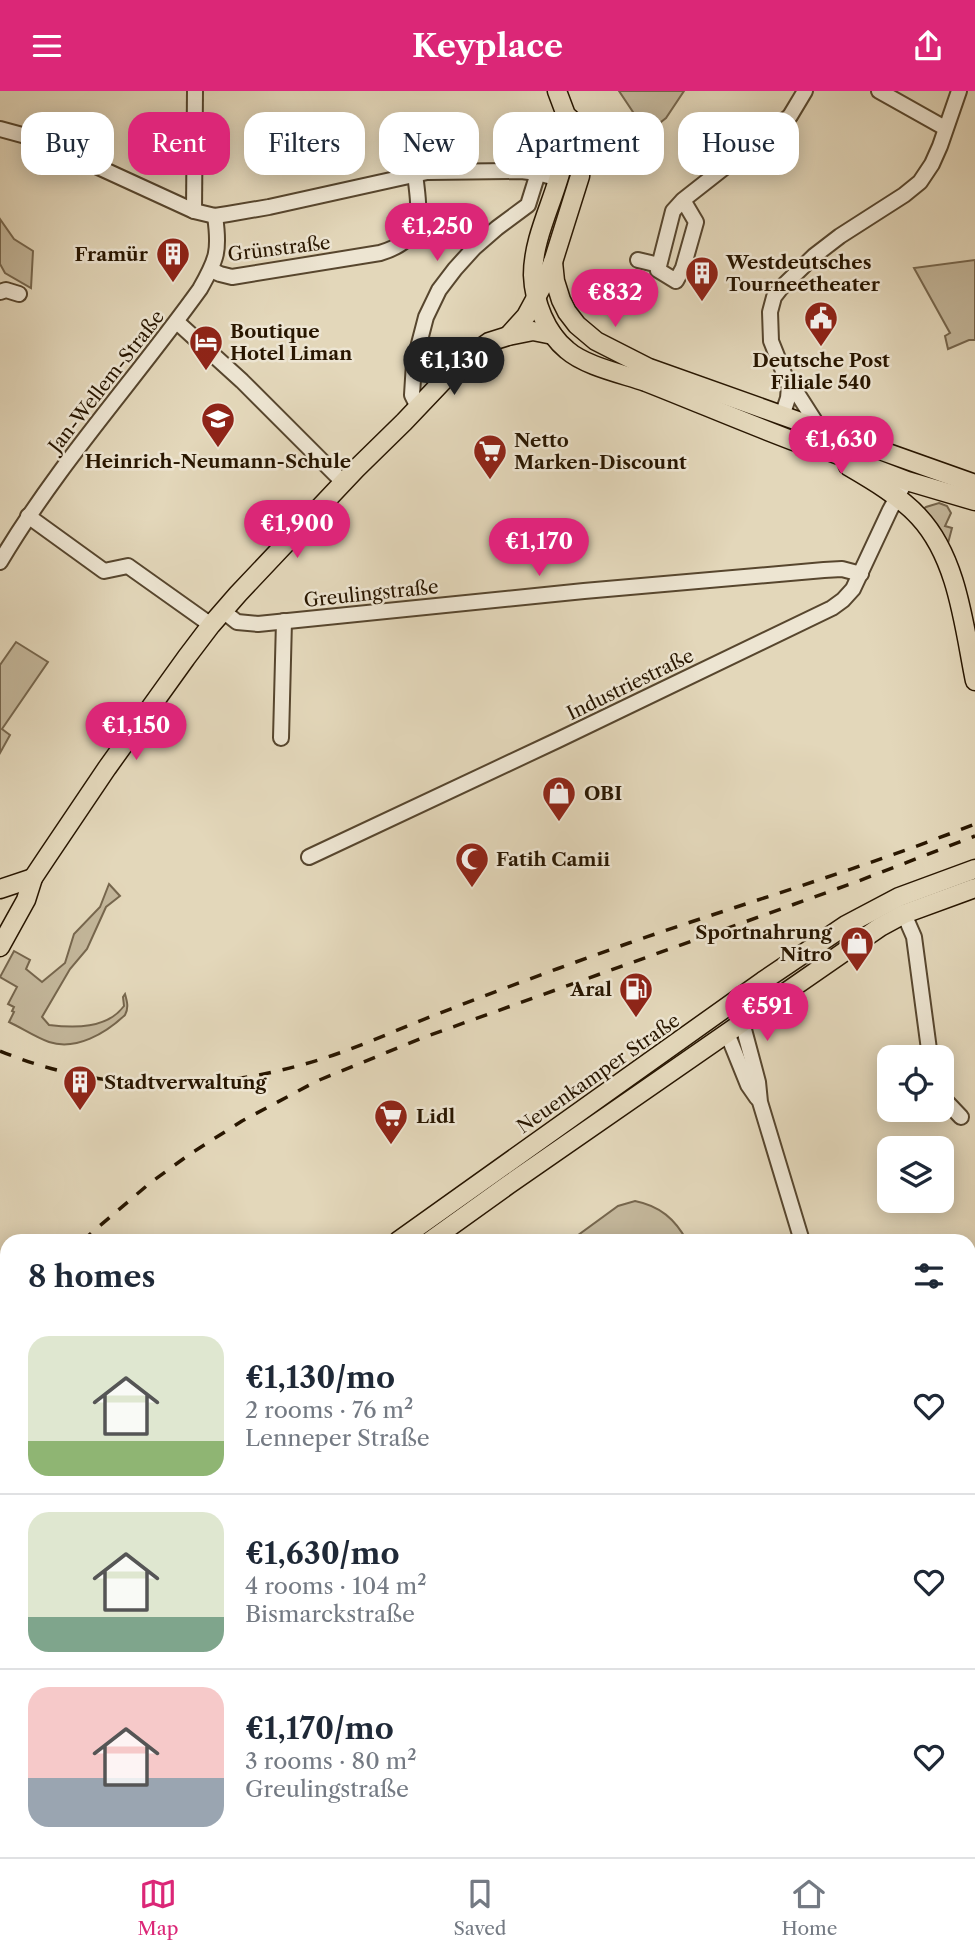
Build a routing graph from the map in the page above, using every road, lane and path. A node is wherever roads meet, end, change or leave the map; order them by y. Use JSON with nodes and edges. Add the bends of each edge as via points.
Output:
{"nodes":[{"id":1,"x":195,"y":91,"type":"edge"},
{"id":2,"x":557,"y":91,"type":"edge"},
{"id":3,"x":805,"y":91,"type":"edge"},
{"id":4,"x":879,"y":91,"type":"edge"},
{"id":5,"x":959,"y":91,"type":"edge"},
{"id":6,"x":565,"y":112,"type":"edge"},
{"id":7,"x":945,"y":128,"type":"junction"},
{"id":8,"x":0,"y":129,"type":"edge"},
{"id":9,"x":411,"y":175,"type":"edge"},
{"id":10,"x":415,"y":175,"type":"edge"},
{"id":11,"x":537,"y":175,"type":"edge"},
{"id":12,"x":545,"y":175,"type":"edge"},
{"id":13,"x":560,"y":175,"type":"edge"},
{"id":14,"x":580,"y":175,"type":"edge"},
{"id":15,"x":559,"y":179,"type":"junction"},
{"id":16,"x":683,"y":200,"type":"junction"},
{"id":17,"x":194,"y":211,"type":"junction"},
{"id":18,"x":215,"y":216,"type":"junction"},
{"id":19,"x":561,"y":235,"type":"junction"},
{"id":20,"x":638,"y":260,"type":"dead end"},
{"id":21,"x":553,"y":262,"type":"junction"},
{"id":22,"x":659,"y":265,"type":"junction"},
{"id":23,"x":211,"y":269,"type":"junction"},
{"id":24,"x":0,"y":292,"type":"edge"},
{"id":25,"x":19,"y":294,"type":"dead end"},
{"id":26,"x":536,"y":298,"type":"junction"},
{"id":27,"x":534,"y":321,"type":"junction"},
{"id":28,"x":177,"y":322,"type":"junction"},
{"id":29,"x":789,"y":386,"type":"junction"},
{"id":30,"x":418,"y":407,"type":"junction"},
{"id":31,"x":782,"y":416,"type":"junction"},
{"id":32,"x":820,"y":429,"type":"junction"},
{"id":33,"x":775,"y":434,"type":"junction"},
{"id":34,"x":814,"y":448,"type":"junction"},
{"id":35,"x":907,"y":481,"type":"junction"},
{"id":36,"x":967,"y":482,"type":"edge"},
{"id":37,"x":344,"y":483,"type":"junction"},
{"id":38,"x":896,"y":498,"type":"junction"},
{"id":39,"x":975,"y":501,"type":"edge"},
{"id":40,"x":28,"y":516,"type":"junction"},
{"id":41,"x":0,"y":562,"type":"edge"},
{"id":42,"x":861,"y":573,"type":"junction"},
{"id":43,"x":223,"y":611,"type":"junction"},
{"id":44,"x":284,"y":621,"type":"junction"},
{"id":45,"x":211,"y":625,"type":"junction"},
{"id":46,"x":975,"y":681,"type":"edge"},
{"id":47,"x":281,"y":738,"type":"dead end"},
{"id":48,"x":309,"y":857,"type":"dead end"},
{"id":49,"x":975,"y":869,"type":"edge"},
{"id":50,"x":33,"y":878,"type":"junction"},
{"id":51,"x":975,"y":888,"type":"edge"},
{"id":52,"x":0,"y":889,"type":"edge"},
{"id":53,"x":904,"y":914,"type":"junction"},
{"id":54,"x":0,"y":947,"type":"edge"},
{"id":55,"x":726,"y":1008,"type":"junction"},
{"id":56,"x":742,"y":1022,"type":"junction"},
{"id":57,"x":727,"y":1033,"type":"junction"},
{"id":58,"x":928,"y":1045,"type":"edge"},
{"id":59,"x":760,"y":1102,"type":"junction"},
{"id":60,"x":954,"y":1110,"type":"edge"},
{"id":61,"x":961,"y":1117,"type":"dead end"},
{"id":62,"x":408,"y":1234,"type":"edge"},
{"id":63,"x":440,"y":1234,"type":"edge"},
{"id":64,"x":800,"y":1234,"type":"edge"}],
"edges":[{"from":1,"to":17,"type":"street"},
{"from":2,"to":6,"type":"main road"},
{"from":3,"to":16,"type":"street","via":[[790,116]]},
{"from":4,"to":7,"type":"street"},
{"from":5,"to":7,"type":"street"},
{"from":7,"to":29,"type":"street","via":[[920,182],[814,256],[774,297],[771,341]]},
{"from":8,"to":17,"type":"street","via":[[37,139]]},
{"from":9,"to":18,"type":"street"},
{"from":10,"to":23,"type":"street","name":"Grünstraße","via":[[417,222],[405,241],[393,249],[232,277]]},
{"from":11,"to":30,"type":"street","via":[[528,205],[474,248],[439,291],[422,329],[414,363],[412,395]]},
{"from":12,"to":15,"type":"street"},
{"from":13,"to":15,"type":"main road"},
{"from":14,"to":19,"type":"main road"},
{"from":15,"to":19,"type":"main road","via":[[566,194],[557,224]]},
{"from":15,"to":26,"type":"main road","via":[[537,246]]},
{"from":16,"to":22,"type":"street","via":[[673,211]]},
{"from":16,"to":22,"type":"street","via":[[696,222],[683,268],[676,281],[658,270]]},
{"from":17,"to":18,"type":"street"},
{"from":18,"to":23,"type":"street","name":"Jan-Wellem-Straße","via":[[218,245]]},
{"from":19,"to":21,"type":"main road"},
{"from":20,"to":22,"type":"street"},
{"from":21,"to":26,"type":"main road"},
{"from":21,"to":31,"type":"main road","via":[[564,306],[596,341],[649,368]]},
{"from":23,"to":28,"type":"street","name":"Jan-Wellem-Straße"},
{"from":24,"to":25,"type":"street"},
{"from":26,"to":27,"type":"main road"},
{"from":27,"to":30,"type":"main road","via":[[470,355]]},
{"from":27,"to":33,"type":"main road","via":[[578,359]]},
{"from":28,"to":37,"type":"street"},
{"from":28,"to":40,"type":"street","name":"Jan-Wellem-Straße"},
{"from":29,"to":31,"type":"street"},
{"from":29,"to":32,"type":"street"},
{"from":30,"to":37,"type":"main road"},
{"from":31,"to":32,"type":"main road"},
{"from":31,"to":33,"type":"main road"},
{"from":32,"to":36,"type":"main road"},
{"from":33,"to":34,"type":"main road"},
{"from":34,"to":35,"type":"main road"},
{"from":34,"to":38,"type":"main road"},
{"from":35,"to":36,"type":"main road","via":[[918,474]]},
{"from":35,"to":38,"type":"street","name":"Industriestraße"},
{"from":35,"to":39,"type":"main road"},
{"from":37,"to":43,"type":"main road"},
{"from":38,"to":42,"type":"street","name":"Industriestraße"},
{"from":38,"to":46,"type":"main road","via":[[921,518],[940,547],[954,582]]},
{"from":40,"to":41,"type":"street","name":"Jan-Wellem-Straße"},
{"from":40,"to":45,"type":"street","via":[[104,571],[128,566]]},
{"from":42,"to":44,"type":"street","name":"Greulingstraße","via":[[824,570]]},
{"from":42,"to":48,"type":"street","name":"Industriestraße","via":[[848,595],[824,613]]},
{"from":43,"to":44,"type":"street","name":"Greulingstraße","via":[[245,624]]},
{"from":43,"to":45,"type":"main road"},
{"from":44,"to":47,"type":"street"},
{"from":45,"to":50,"type":"main road"},
{"from":49,"to":55,"type":"main road","name":"Neuenkamper Straße","via":[[873,909]]},
{"from":50,"to":52,"type":"main road"},
{"from":50,"to":54,"type":"main road"},
{"from":51,"to":53,"type":"main road","name":"Neuenkamper Straße"},
{"from":53,"to":56,"type":"main road","name":"Neuenkamper Straße"},
{"from":53,"to":58,"type":"street","via":[[914,937]]},
{"from":55,"to":56,"type":"main road"},
{"from":55,"to":57,"type":"main road"},
{"from":55,"to":62,"type":"main road","name":"Neuenkamper Straße"},
{"from":56,"to":57,"type":"main road","name":"Neuenkamper Straße"},
{"from":56,"to":59,"type":"street"},
{"from":57,"to":59,"type":"street"},
{"from":57,"to":63,"type":"main road","name":"Neuenkamper Straße"},
{"from":59,"to":64,"type":"street"},
{"from":60,"to":61,"type":"street"}]}
